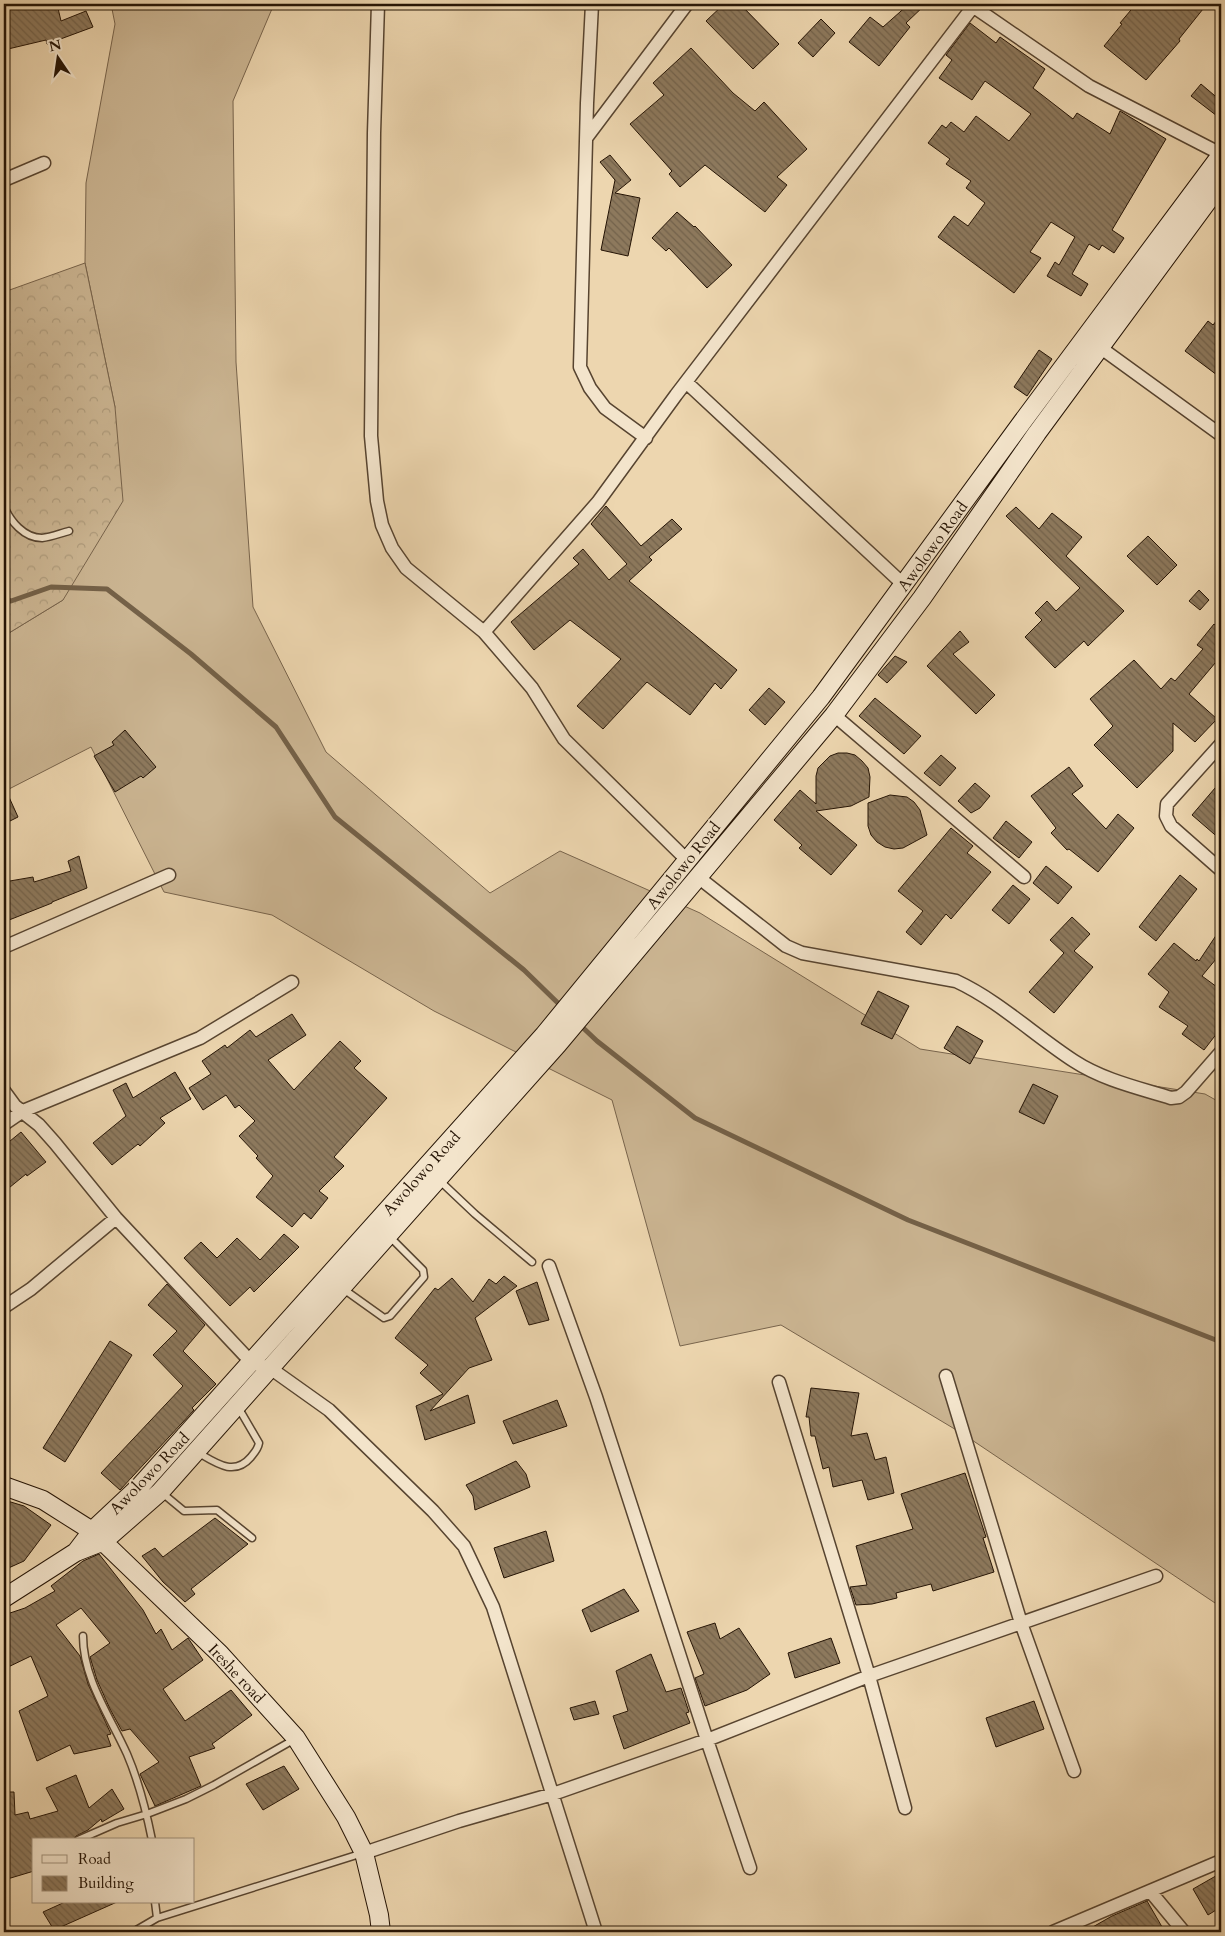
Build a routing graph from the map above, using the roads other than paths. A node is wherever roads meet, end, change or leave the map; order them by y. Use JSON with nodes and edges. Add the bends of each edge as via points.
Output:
{"nodes":[{"id":1,"x":378,"y":4,"type":"edge"},
{"id":2,"x":592,"y":4,"type":"edge"},
{"id":3,"x":687,"y":4,"type":"edge"},
{"id":4,"x":974,"y":5,"type":"edge"},
{"id":5,"x":587,"y":138,"type":"junction"},
{"id":6,"x":1221,"y":154,"type":"edge"},
{"id":7,"x":44,"y":163,"type":"dead end"},
{"id":8,"x":4,"y":180,"type":"edge"},
{"id":9,"x":1221,"y":183,"type":"edge"},
{"id":10,"x":1100,"y":348,"type":"junction"},
{"id":11,"x":686,"y":382,"type":"junction"},
{"id":12,"x":1221,"y":435,"type":"edge"},
{"id":13,"x":646,"y":438,"type":"junction"},
{"id":14,"x":4,"y":506,"type":"edge"},
{"id":15,"x":69,"y":531,"type":"dead end"},
{"id":16,"x":904,"y":586,"type":"junction"},
{"id":17,"x":484,"y":632,"type":"junction"},
{"id":18,"x":834,"y":715,"type":"junction"},
{"id":19,"x":1221,"y":744,"type":"edge"},
{"id":20,"x":687,"y":860,"type":"junction"},
{"id":21,"x":1221,"y":870,"type":"edge"},
{"id":22,"x":169,"y":875,"type":"dead end"},
{"id":23,"x":698,"y":877,"type":"junction"},
{"id":24,"x":1024,"y":877,"type":"dead end"},
{"id":25,"x":4,"y":947,"type":"edge"},
{"id":26,"x":292,"y":982,"type":"dead end"},
{"id":27,"x":551,"y":1040,"type":"junction"},
{"id":28,"x":1221,"y":1052,"type":"edge"},
{"id":29,"x":4,"y":1091,"type":"edge"},
{"id":30,"x":23,"y":1111,"type":"junction"},
{"id":31,"x":4,"y":1124,"type":"edge"},
{"id":32,"x":438,"y":1180,"type":"junction"},
{"id":33,"x":116,"y":1218,"type":"junction"},
{"id":34,"x":381,"y":1230,"type":"junction"},
{"id":35,"x":532,"y":1262,"type":"dead end"},
{"id":36,"x":549,"y":1266,"type":"dead end"},
{"id":37,"x":341,"y":1288,"type":"junction"},
{"id":38,"x":4,"y":1307,"type":"edge"},
{"id":39,"x":252,"y":1363,"type":"junction"},
{"id":40,"x":270,"y":1368,"type":"junction"},
{"id":41,"x":946,"y":1376,"type":"dead end"},
{"id":42,"x":779,"y":1382,"type":"dead end"},
{"id":43,"x":237,"y":1406,"type":"junction"},
{"id":44,"x":196,"y":1451,"type":"junction"},
{"id":45,"x":4,"y":1486,"type":"edge"},
{"id":46,"x":160,"y":1492,"type":"junction"},
{"id":47,"x":98,"y":1536,"type":"junction"},
{"id":48,"x":252,"y":1538,"type":"dead end"},
{"id":49,"x":1156,"y":1576,"type":"dead end"},
{"id":50,"x":4,"y":1598,"type":"edge"},
{"id":51,"x":1021,"y":1623,"type":"junction"},
{"id":52,"x":83,"y":1636,"type":"dead end"},
{"id":53,"x":869,"y":1676,"type":"junction"},
{"id":54,"x":296,"y":1738,"type":"junction"},
{"id":55,"x":707,"y":1740,"type":"junction"},
{"id":56,"x":1074,"y":1771,"type":"dead end"},
{"id":57,"x":553,"y":1794,"type":"junction"},
{"id":58,"x":905,"y":1808,"type":"dead end"},
{"id":59,"x":147,"y":1814,"type":"junction"},
{"id":60,"x":83,"y":1838,"type":"edge"},
{"id":61,"x":152,"y":1838,"type":"edge"},
{"id":62,"x":364,"y":1853,"type":"junction"},
{"id":63,"x":1221,"y":1861,"type":"edge"},
{"id":64,"x":750,"y":1868,"type":"dead end"},
{"id":65,"x":1150,"y":1891,"type":"junction"},
{"id":66,"x":155,"y":1904,"type":"edge"},
{"id":67,"x":157,"y":1918,"type":"junction"},
{"id":68,"x":133,"y":1932,"type":"edge"},
{"id":69,"x":380,"y":1932,"type":"edge"},
{"id":70,"x":596,"y":1932,"type":"edge"},
{"id":71,"x":1053,"y":1932,"type":"edge"},
{"id":72,"x":1184,"y":1932,"type":"edge"}],
"edges":[{"from":1,"to":17,"type":"street","via":[[372,436],[377,501],[382,525],[406,568]]},
{"from":2,"to":5,"type":"street"},
{"from":3,"to":5,"type":"street"},
{"from":4,"to":6,"type":"street","via":[[1089,86]]},
{"from":4,"to":11,"type":"street"},
{"from":5,"to":13,"type":"street","via":[[580,367],[605,408]]},
{"from":6,"to":16,"type":"main road","name":"Awolowo Road"},
{"from":7,"to":8,"type":"street"},
{"from":9,"to":10,"type":"main road","name":"Awolowo Road"},
{"from":10,"to":12,"type":"street"},
{"from":10,"to":18,"type":"main road","name":"Awolowo Road","via":[[922,598]]},
{"from":11,"to":13,"type":"street"},
{"from":11,"to":16,"type":"street"},
{"from":13,"to":17,"type":"street","via":[[598,502]]},
{"from":14,"to":15,"type":"lane","via":[[18,528],[26,533],[41,538]]},
{"from":16,"to":20,"type":"main road","name":"Awolowo Road","via":[[821,697]]},
{"from":17,"to":20,"type":"street","via":[[532,688],[564,739]]},
{"from":18,"to":23,"type":"main road","name":"Awolowo Road"},
{"from":18,"to":24,"type":"street"},
{"from":19,"to":21,"type":"street","via":[[1167,804],[1166,816],[1171,826]]},
{"from":20,"to":27,"type":"main road","name":"Awolowo Road","via":[[582,987]]},
{"from":22,"to":25,"type":"street"},
{"from":23,"to":27,"type":"main road","name":"Awolowo Road","via":[[596,998]]},
{"from":23,"to":28,"type":"street","via":[[786,946],[802,953],[956,981],[978,992],[1094,1073],[1171,1098],[1179,1097]]},
{"from":26,"to":30,"type":"street","via":[[200,1038]]},
{"from":27,"to":32,"type":"main road","name":"Awolowo Road"},
{"from":27,"to":34,"type":"main road","name":"Awolowo Road"},
{"from":29,"to":30,"type":"street"},
{"from":30,"to":31,"type":"street"},
{"from":30,"to":33,"type":"street","via":[[56,1143]]},
{"from":32,"to":34,"type":"main road","name":"Awolowo Road"},
{"from":32,"to":35,"type":"lane"},
{"from":33,"to":38,"type":"street","via":[[31,1289]]},
{"from":33,"to":39,"type":"street"},
{"from":34,"to":37,"type":"main road","name":"Awolowo Road"},
{"from":34,"to":37,"type":"lane","via":[[423,1270],[424,1277],[390,1316],[384,1318]]},
{"from":34,"to":39,"type":"main road","name":"Awolowo Road"},
{"from":36,"to":55,"type":"street","via":[[596,1396]]},
{"from":37,"to":40,"type":"main road","name":"Awolowo Road"},
{"from":39,"to":40,"type":"street"},
{"from":39,"to":47,"type":"main road","name":"Awolowo Road"},
{"from":40,"to":43,"type":"main road","name":"Awolowo Road"},
{"from":40,"to":57,"type":"street","via":[[329,1410],[433,1511],[464,1546],[493,1608]]},
{"from":41,"to":51,"type":"street"},
{"from":42,"to":53,"type":"street"},
{"from":43,"to":44,"type":"main road","name":"Awolowo Road"},
{"from":43,"to":44,"type":"lane","via":[[259,1448],[238,1467],[230,1468],[220,1466]]},
{"from":44,"to":46,"type":"main road","name":"Awolowo Road"},
{"from":45,"to":47,"type":"main road","name":"Ireshe road","via":[[43,1500]]},
{"from":46,"to":47,"type":"main road","name":"Awolowo Road"},
{"from":46,"to":48,"type":"lane","via":[[184,1511],[217,1510]]},
{"from":47,"to":50,"type":"main road"},
{"from":47,"to":54,"type":"main road","name":"Ireshe road","via":[[220,1654]]},
{"from":49,"to":51,"type":"street"},
{"from":51,"to":53,"type":"street"},
{"from":51,"to":56,"type":"street"},
{"from":52,"to":59,"type":"lane","via":[[90,1678],[128,1756]]},
{"from":53,"to":55,"type":"street"},
{"from":53,"to":58,"type":"street"},
{"from":54,"to":59,"type":"lane","via":[[214,1785]]},
{"from":54,"to":62,"type":"main road","name":"Ireshe road","via":[[346,1817]]},
{"from":55,"to":57,"type":"street"},
{"from":55,"to":64,"type":"street"},
{"from":57,"to":62,"type":"street"},
{"from":57,"to":70,"type":"street"},
{"from":59,"to":60,"type":"lane"},
{"from":59,"to":61,"type":"lane"},
{"from":62,"to":67,"type":"lane"},
{"from":62,"to":69,"type":"main road","name":"Ireshe road"},
{"from":63,"to":65,"type":"street"},
{"from":65,"to":71,"type":"street"},
{"from":65,"to":72,"type":"street"},
{"from":66,"to":67,"type":"lane"},
{"from":67,"to":68,"type":"lane"}]}
